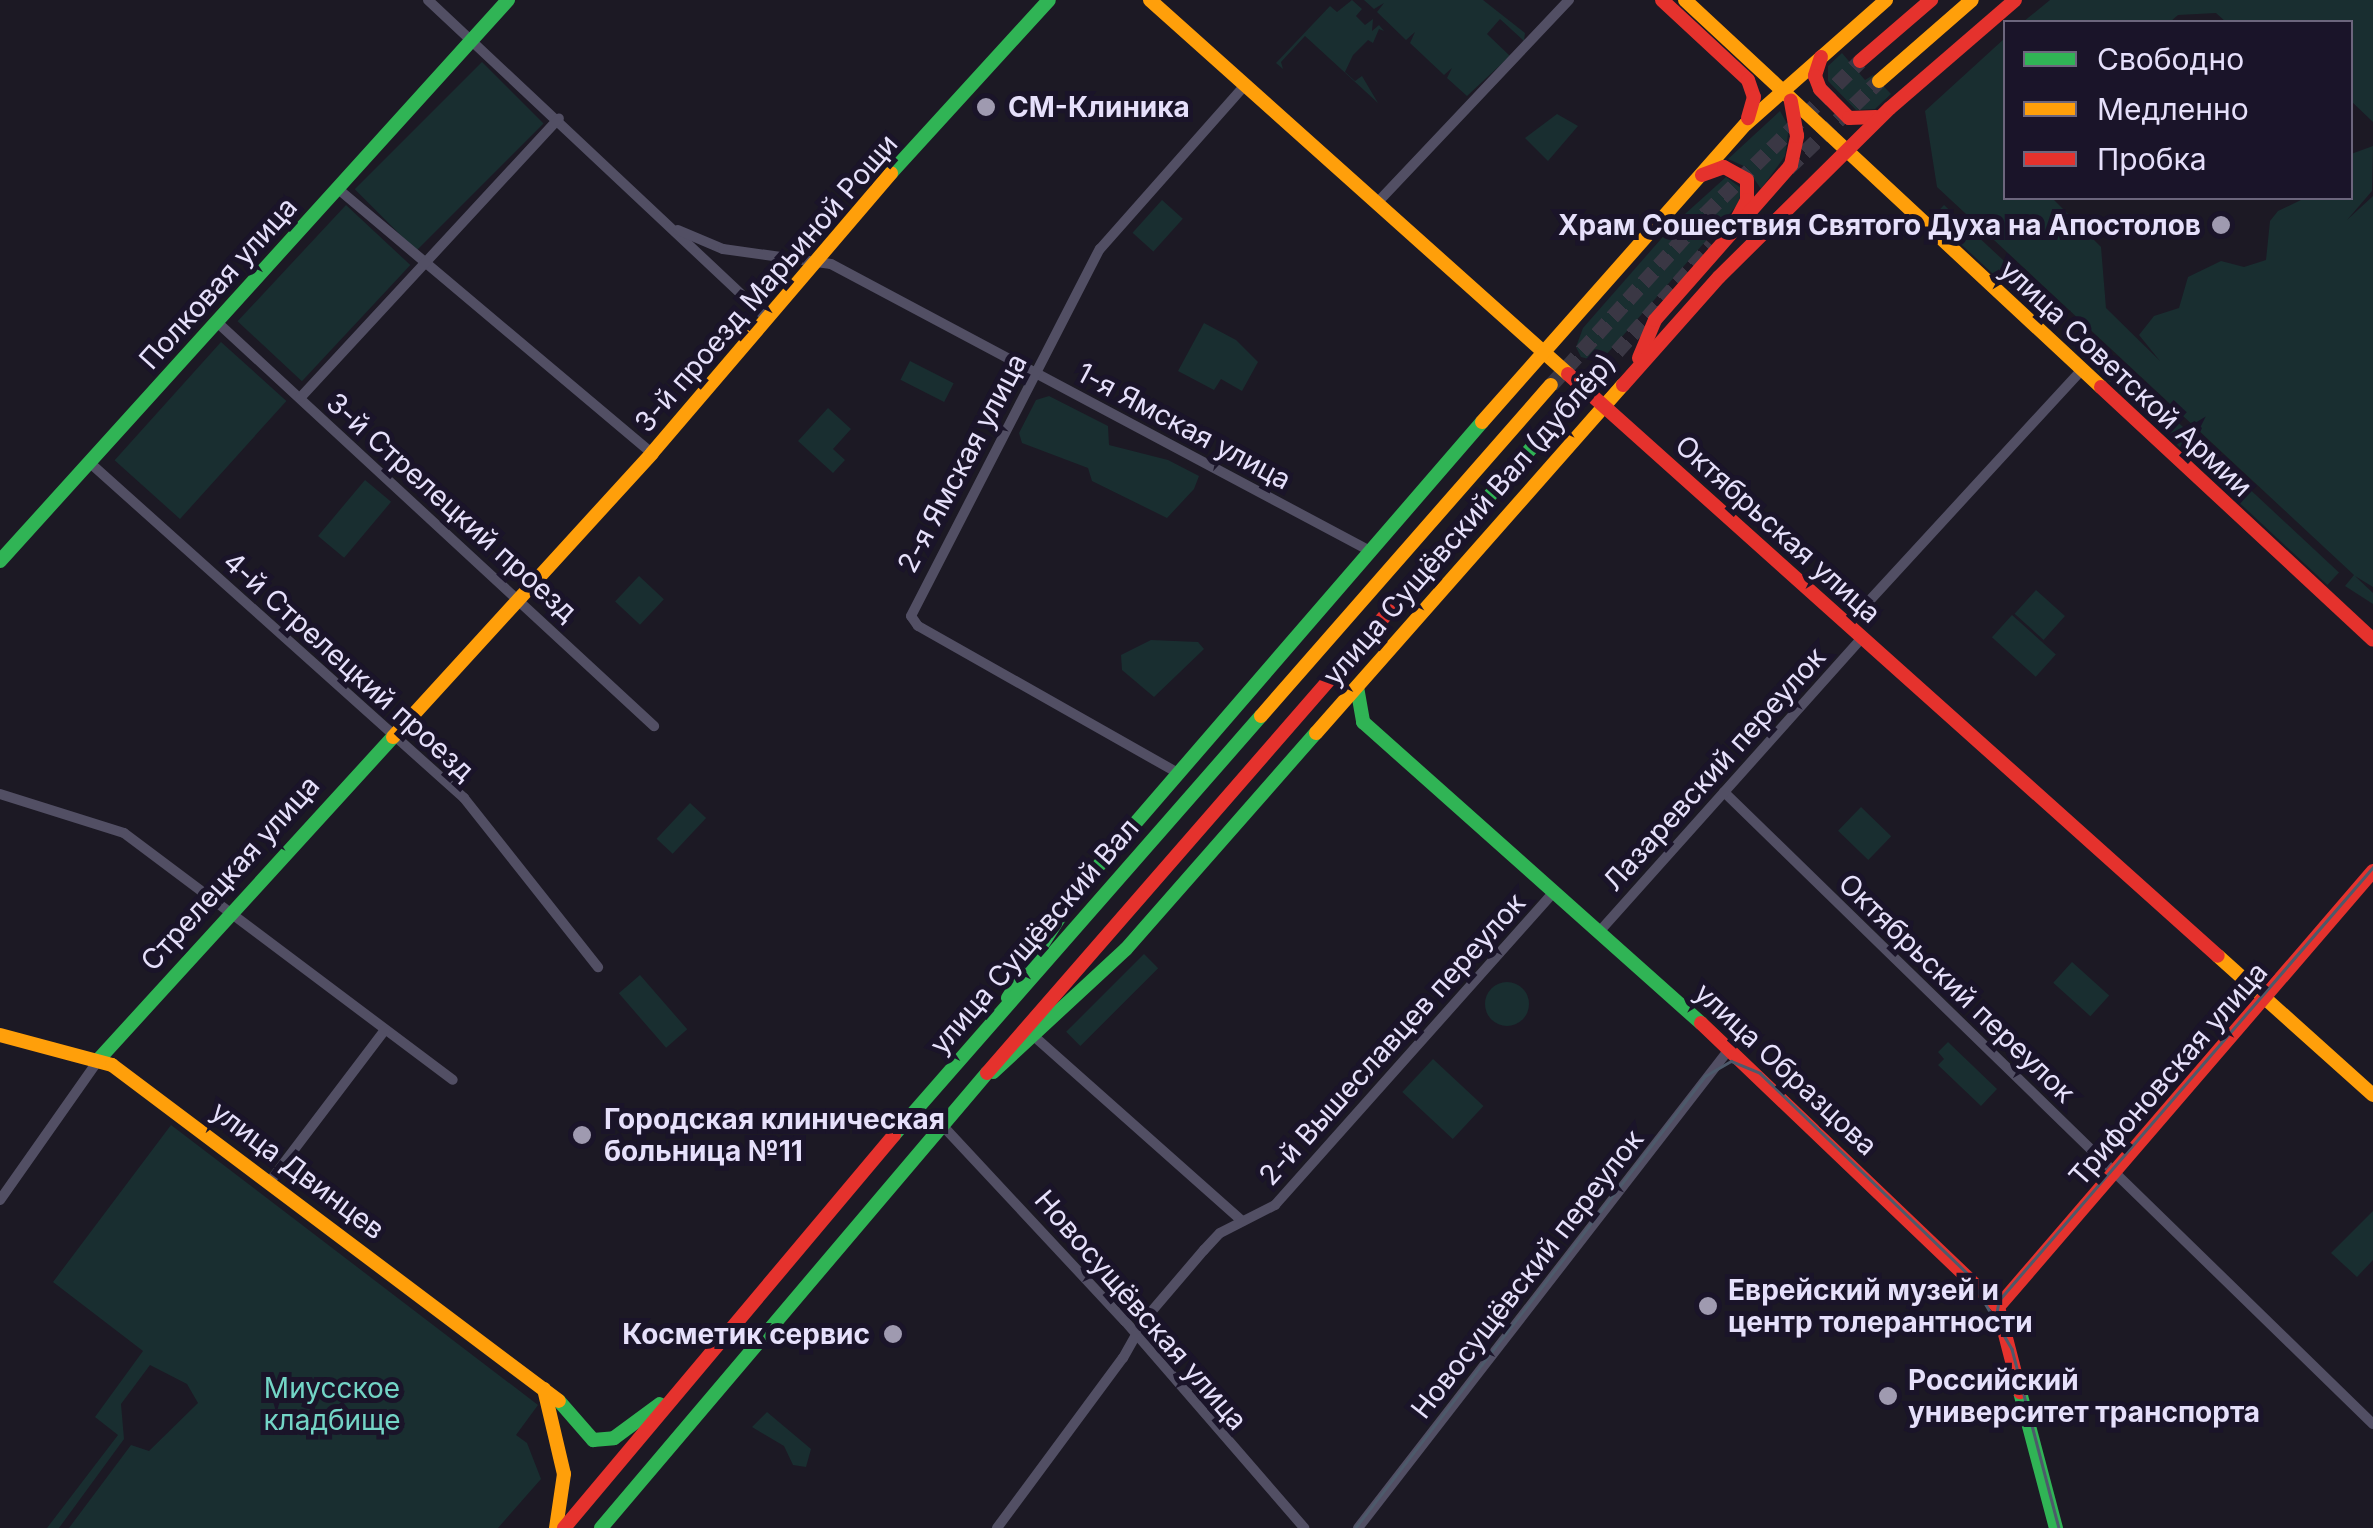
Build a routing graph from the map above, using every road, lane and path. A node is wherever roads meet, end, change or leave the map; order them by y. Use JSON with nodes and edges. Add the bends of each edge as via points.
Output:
{"nodes":[{"id":1,"x":428,"y":0,"type":"edge"},
{"id":2,"x":508,"y":0,"type":"edge"},
{"id":3,"x":1049,"y":0,"type":"edge"},
{"id":4,"x":1150,"y":0,"type":"edge"},
{"id":5,"x":1569,"y":0,"type":"edge"},
{"id":6,"x":1662,"y":0,"type":"edge"},
{"id":7,"x":1686,"y":0,"type":"edge"},
{"id":8,"x":1886,"y":0,"type":"edge"},
{"id":9,"x":1931,"y":0,"type":"edge"},
{"id":10,"x":1972,"y":0,"type":"edge"},
{"id":11,"x":2016,"y":0,"type":"edge"},
{"id":12,"x":472,"y":39,"type":"junction"},
{"id":13,"x":1824,"y":52,"type":"junction"},
{"id":14,"x":1860,"y":61,"type":"tunnel mouth"},
{"id":15,"x":1878,"y":81,"type":"tunnel mouth"},
{"id":16,"x":1244,"y":84,"type":"junction"},
{"id":17,"x":1786,"y":96,"type":"junction"},
{"id":18,"x":1890,"y":108,"type":"junction"},
{"id":19,"x":559,"y":118,"type":"junction"},
{"id":20,"x":1746,"y":124,"type":"junction"},
{"id":21,"x":1845,"y":153,"type":"junction"},
{"id":22,"x":337,"y":188,"type":"junction"},
{"id":23,"x":1683,"y":192,"type":"junction"},
{"id":24,"x":1376,"y":204,"type":"junction"},
{"id":25,"x":678,"y":230,"type":"junction"},
{"id":26,"x":1722,"y":246,"type":"junction"},
{"id":27,"x":817,"y":258,"type":"junction"},
{"id":28,"x":424,"y":261,"type":"junction"},
{"id":29,"x":768,"y":319,"type":"junction"},
{"id":30,"x":218,"y":323,"type":"junction"},
{"id":31,"x":1542,"y":351,"type":"junction"},
{"id":32,"x":1634,"y":368,"type":"junction"},
{"id":33,"x":2081,"y":371,"type":"junction"},
{"id":34,"x":1036,"y":373,"type":"junction"},
{"id":35,"x":1551,"y":385,"type":"tunnel mouth"},
{"id":36,"x":300,"y":398,"type":"junction"},
{"id":37,"x":1572,"y":402,"type":"tunnel mouth"},
{"id":38,"x":1600,"y":404,"type":"junction"},
{"id":39,"x":652,"y":453,"type":"junction"},
{"id":40,"x":89,"y":462,"type":"junction"},
{"id":41,"x":1370,"y":550,"type":"junction"},
{"id":42,"x":0,"y":561,"type":"edge"},
{"id":43,"x":519,"y":598,"type":"junction"},
{"id":44,"x":1848,"y":624,"type":"junction"},
{"id":45,"x":1863,"y":637,"type":"junction"},
{"id":46,"x":2373,"y":640,"type":"edge"},
{"id":47,"x":1359,"y":682,"type":"junction"},
{"id":48,"x":1363,"y":722,"type":"junction"},
{"id":49,"x":1322,"y":725,"type":"junction"},
{"id":50,"x":654,"y":726,"type":"dead end"},
{"id":51,"x":393,"y":732,"type":"junction"},
{"id":52,"x":1178,"y":773,"type":"junction"},
{"id":53,"x":1724,"y":792,"type":"junction"},
{"id":54,"x":0,"y":794,"type":"edge"},
{"id":55,"x":2373,"y":871,"type":"edge"},
{"id":56,"x":1555,"y":891,"type":"junction"},
{"id":57,"x":226,"y":914,"type":"junction"},
{"id":58,"x":1599,"y":932,"type":"junction"},
{"id":59,"x":598,"y":968,"type":"dead end"},
{"id":60,"x":2266,"y":999,"type":"junction"},
{"id":61,"x":994,"y":1020,"type":"junction"},
{"id":62,"x":385,"y":1030,"type":"junction"},
{"id":63,"x":0,"y":1035,"type":"edge"},
{"id":64,"x":1036,"y":1038,"type":"junction"},
{"id":65,"x":1730,"y":1048,"type":"junction"},
{"id":66,"x":99,"y":1059,"type":"junction"},
{"id":67,"x":453,"y":1080,"type":"dead end"},
{"id":68,"x":977,"y":1086,"type":"junction"},
{"id":69,"x":2373,"y":1095,"type":"edge"},
{"id":70,"x":942,"y":1125,"type":"junction"},
{"id":71,"x":2116,"y":1175,"type":"junction"},
{"id":72,"x":271,"y":1180,"type":"junction"},
{"id":73,"x":0,"y":1200,"type":"edge"},
{"id":74,"x":1242,"y":1221,"type":"junction"},
{"id":75,"x":1998,"y":1306,"type":"junction"},
{"id":76,"x":1136,"y":1338,"type":"junction"},
{"id":77,"x":544,"y":1388,"type":"junction"},
{"id":78,"x":661,"y":1404,"type":"junction"},
{"id":79,"x":2373,"y":1424,"type":"edge"},
{"id":80,"x":560,"y":1528,"type":"edge"},
{"id":81,"x":600,"y":1528,"type":"edge"},
{"id":82,"x":997,"y":1528,"type":"edge"},
{"id":83,"x":1304,"y":1528,"type":"edge"},
{"id":84,"x":1358,"y":1528,"type":"edge"},
{"id":85,"x":2056,"y":1528,"type":"edge"}],
"edges":[{"from":1,"to":12,"type":"street"},
{"from":2,"to":12,"type":"main road","name":"Полковая улица"},
{"from":3,"to":27,"type":"main road","name":"3-й проезд Марьиной Рощи"},
{"from":4,"to":16,"type":"main road","name":"Октябрьская улица"},
{"from":5,"to":24,"type":"street"},
{"from":6,"to":20,"type":"main road","via":[[1748,80],[1754,97]]},
{"from":7,"to":17,"type":"main road","name":"улица Советской Армии"},
{"from":8,"to":13,"type":"main road","name":"улица Сущёвский Вал (дублёр)"},
{"from":9,"to":14,"type":"main road"},
{"from":10,"to":15,"type":"main road"},
{"from":11,"to":18,"type":"main road","name":"улица Сущёвский Вал (дублёр)"},
{"from":12,"to":19,"type":"street"},
{"from":12,"to":22,"type":"main road","name":"Полковая улица"},
{"from":13,"to":17,"type":"main road","name":"улица Сущёвский Вал (дублёр)"},
{"from":13,"to":18,"type":"main road","via":[[1817,84],[1850,118],[1863,122]]},
{"from":16,"to":24,"type":"main road","name":"Октябрьская улица"},
{"from":16,"to":34,"type":"street","name":"2-я Ямская улица","via":[[1104,243]]},
{"from":17,"to":20,"type":"main road","name":"улица Сущёвский Вал (дублёр)"},
{"from":17,"to":21,"type":"main road","name":"улица Советской Армии"},
{"from":17,"to":26,"type":"main road","via":[[1797,136],[1791,165]]},
{"from":18,"to":21,"type":"main road","name":"улица Сущёвский Вал (дублёр)"},
{"from":19,"to":25,"type":"street"},
{"from":19,"to":28,"type":"street"},
{"from":20,"to":23,"type":"main road","name":"улица Сущёвский Вал (дублёр)"},
{"from":21,"to":32,"type":"main road","name":"улица Сущёвский Вал (дублёр)"},
{"from":21,"to":33,"type":"main road","name":"улица Советской Армии"},
{"from":22,"to":28,"type":"street"},
{"from":22,"to":30,"type":"main road","name":"Полковая улица"},
{"from":23,"to":26,"type":"main road","via":[[1712,170],[1743,174],[1748,200]]},
{"from":23,"to":31,"type":"main road","name":"улица Сущёвский Вал (дублёр)"},
{"from":24,"to":31,"type":"main road","name":"Октябрьская улица"},
{"from":25,"to":27,"type":"street","via":[[723,249]]},
{"from":25,"to":29,"type":"street"},
{"from":26,"to":32,"type":"main road","via":[[1655,320]]},
{"from":27,"to":29,"type":"main road","name":"3-й проезд Марьиной Рощи"},
{"from":27,"to":34,"type":"street","name":"1-я Ямская улица"},
{"from":28,"to":36,"type":"street"},
{"from":28,"to":39,"type":"street"},
{"from":29,"to":39,"type":"main road","name":"3-й проезд Марьиной Рощи"},
{"from":30,"to":36,"type":"street","name":"3-й Стрелецкий проезд"},
{"from":30,"to":40,"type":"main road","name":"Полковая улица"},
{"from":31,"to":38,"type":"main road","name":"Октябрьская улица"},
{"from":31,"to":41,"type":"main road","name":"улица Сущёвский Вал (дублёр)"},
{"from":32,"to":38,"type":"main road","name":"улица Сущёвский Вал (дублёр)"},
{"from":33,"to":44,"type":"street","name":"Лазаревский переулок"},
{"from":33,"to":46,"type":"main road","name":"улица Советской Армии"},
{"from":34,"to":41,"type":"street","name":"1-я Ямская улица"},
{"from":34,"to":52,"type":"street","name":"2-я Ямская улица","via":[[918,595],[912,621]]},
{"from":35,"to":61,"type":"main road","name":"улица Сущёвский Вал"},
{"from":36,"to":43,"type":"street","name":"3-й Стрелецкий проезд"},
{"from":37,"to":68,"type":"main road","name":"улица Сущёвский Вал"},
{"from":38,"to":44,"type":"main road","name":"Октябрьская улица"},
{"from":38,"to":47,"type":"main road","name":"улица Сущёвский Вал (дублёр)"},
{"from":39,"to":43,"type":"main road","name":"3-й проезд Марьиной Рощи"},
{"from":40,"to":42,"type":"main road","name":"Полковая улица"},
{"from":40,"to":51,"type":"street","name":"4-й Стрелецкий проезд"},
{"from":41,"to":52,"type":"main road","name":"улица Сущёвский Вал (дублёр)"},
{"from":43,"to":50,"type":"street","name":"3-й Стрелецкий проезд"},
{"from":43,"to":51,"type":"main road","name":"Стрелецкая улица"},
{"from":44,"to":45,"type":"main road","name":"Октябрьская улица"},
{"from":45,"to":53,"type":"street","name":"Лазаревский переулок"},
{"from":45,"to":60,"type":"main road","name":"Октябрьская улица"},
{"from":47,"to":48,"type":"main road","via":[[1355,703]]},
{"from":47,"to":49,"type":"main road","name":"улица Сущёвский Вал (дублёр)"},
{"from":48,"to":49,"type":"main road","via":[[1343,717]]},
{"from":48,"to":56,"type":"main road","name":"улица Образцова"},
{"from":49,"to":64,"type":"main road","name":"улица Сущёвский Вал (дублёр)","via":[[1126,950]]},
{"from":51,"to":57,"type":"main road","name":"Стрелецкая улица"},
{"from":51,"to":59,"type":"street","name":"4-й Стрелецкий проезд","via":[[464,798]]},
{"from":52,"to":61,"type":"main road","name":"улица Сущёвский Вал (дублёр)","via":[[1068,902]]},
{"from":53,"to":58,"type":"street","name":"Лазаревский переулок"},
{"from":53,"to":71,"type":"street","name":"Октябрьский переулок"},
{"from":54,"to":57,"type":"street","via":[[124,833]]},
{"from":55,"to":60,"type":"main road","name":"Трифоновская улица"},
{"from":56,"to":58,"type":"main road","name":"улица Образцова"},
{"from":56,"to":74,"type":"street","name":"2-й Вышеславцев переулок","via":[[1275,1205]]},
{"from":57,"to":62,"type":"street"},
{"from":57,"to":66,"type":"main road","name":"Стрелецкая улица"},
{"from":58,"to":65,"type":"main road","name":"улица Образцова"},
{"from":60,"to":69,"type":"main road","name":"Октябрьская улица"},
{"from":60,"to":71,"type":"main road","name":"Трифоновская улица"},
{"from":61,"to":78,"type":"main road","name":"улица Сущёвский Вал"},
{"from":62,"to":67,"type":"street"},
{"from":62,"to":72,"type":"street"},
{"from":63,"to":66,"type":"main road","name":"улица Двинцев"},
{"from":64,"to":68,"type":"main road","name":"улица Сущёвский Вал (дублёр)"},
{"from":64,"to":74,"type":"street"},
{"from":65,"to":75,"type":"main road","name":"улица Образцова"},
{"from":65,"to":84,"type":"street","name":"Новосущёвский переулок"},
{"from":66,"to":72,"type":"main road","name":"улица Двинцев"},
{"from":66,"to":73,"type":"street","name":"Стрелецкая улица"},
{"from":68,"to":70,"type":"main road","name":"улица Сущёвский Вал"},
{"from":70,"to":76,"type":"street","name":"Новосущёвская улица"},
{"from":70,"to":81,"type":"main road","name":"улица Сущёвский Вал"},
{"from":71,"to":75,"type":"main road","name":"Трифоновская улица"},
{"from":71,"to":79,"type":"street","name":"Октябрьский переулок"},
{"from":72,"to":77,"type":"main road","name":"улица Двинцев"},
{"from":74,"to":76,"type":"street","name":"2-й Вышеславцев переулок","via":[[1204,1250]]},
{"from":75,"to":85,"type":"main road"},
{"from":76,"to":82,"type":"street","name":"2-й Вышеславцев переулок"},
{"from":76,"to":83,"type":"street","name":"Новосущёвская улица"},
{"from":77,"to":78,"type":"main road","name":"улица Двинцев","via":[[564,1403],[584,1434],[603,1441]]},
{"from":77,"to":80,"type":"main road","via":[[564,1474]]},
{"from":78,"to":80,"type":"main road","name":"улица Сущёвский Вал"}]}
